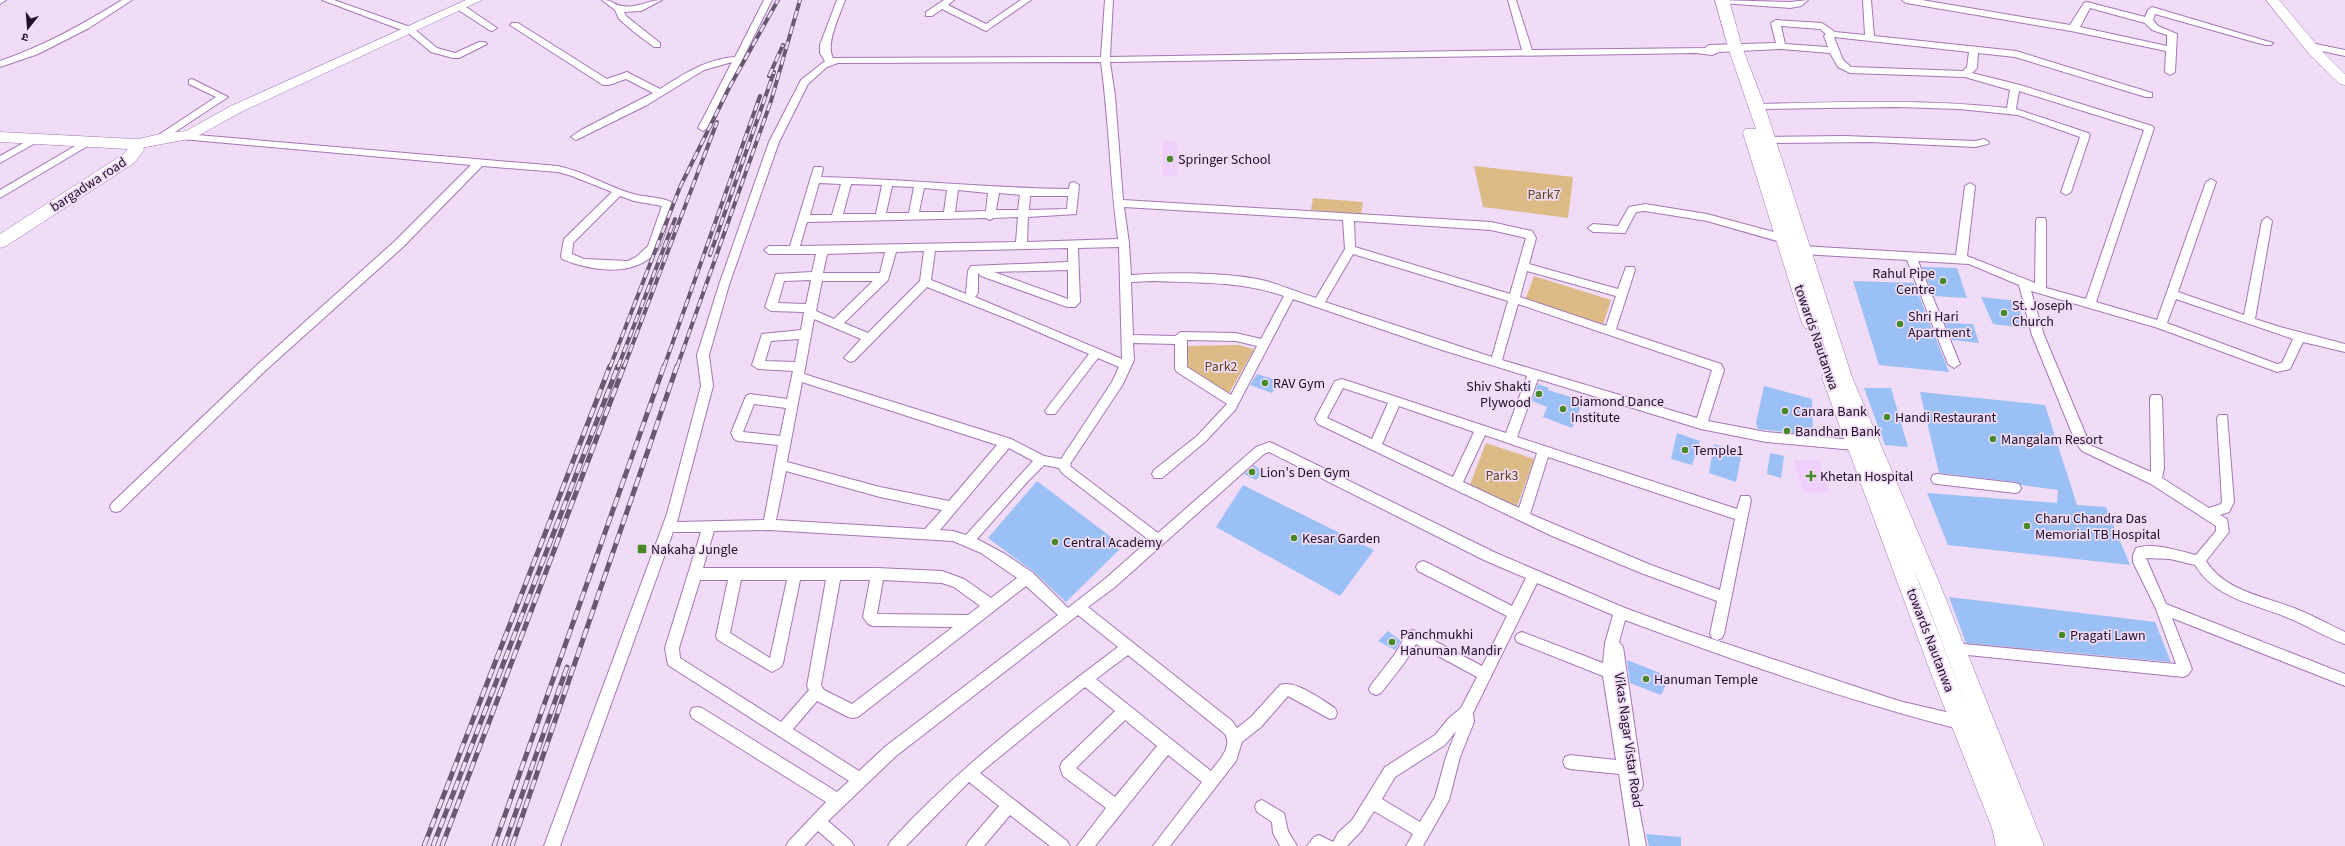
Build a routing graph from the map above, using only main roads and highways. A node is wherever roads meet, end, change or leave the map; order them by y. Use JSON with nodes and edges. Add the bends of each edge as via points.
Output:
{"nodes":[{"id":1,"x":1712,"y":0,"type":"edge"},
{"id":2,"x":1722,"y":0,"type":"edge"},
{"id":3,"x":1725,"y":48,"type":"junction"},
{"id":4,"x":0,"y":137,"type":"edge"},
{"id":5,"x":0,"y":242,"type":"edge"},
{"id":6,"x":2008,"y":846,"type":"edge"},
{"id":7,"x":2032,"y":846,"type":"edge"}],
"edges":[{"from":1,"to":3,"type":"main road","name":"towards Nautanwa"},
{"from":2,"to":3,"type":"main road"},
{"from":3,"to":6,"type":"main road","name":"towards Nautanwa","via":[[1802,297],[1854,445],[2004,828]]},
{"from":3,"to":7,"type":"main road","via":[[1757,107],[1844,377],[1931,587],[1953,649]]},
{"from":4,"to":5,"type":"main road","name":"bargadwa road","via":[[135,144],[136,150],[128,159]]}]}
